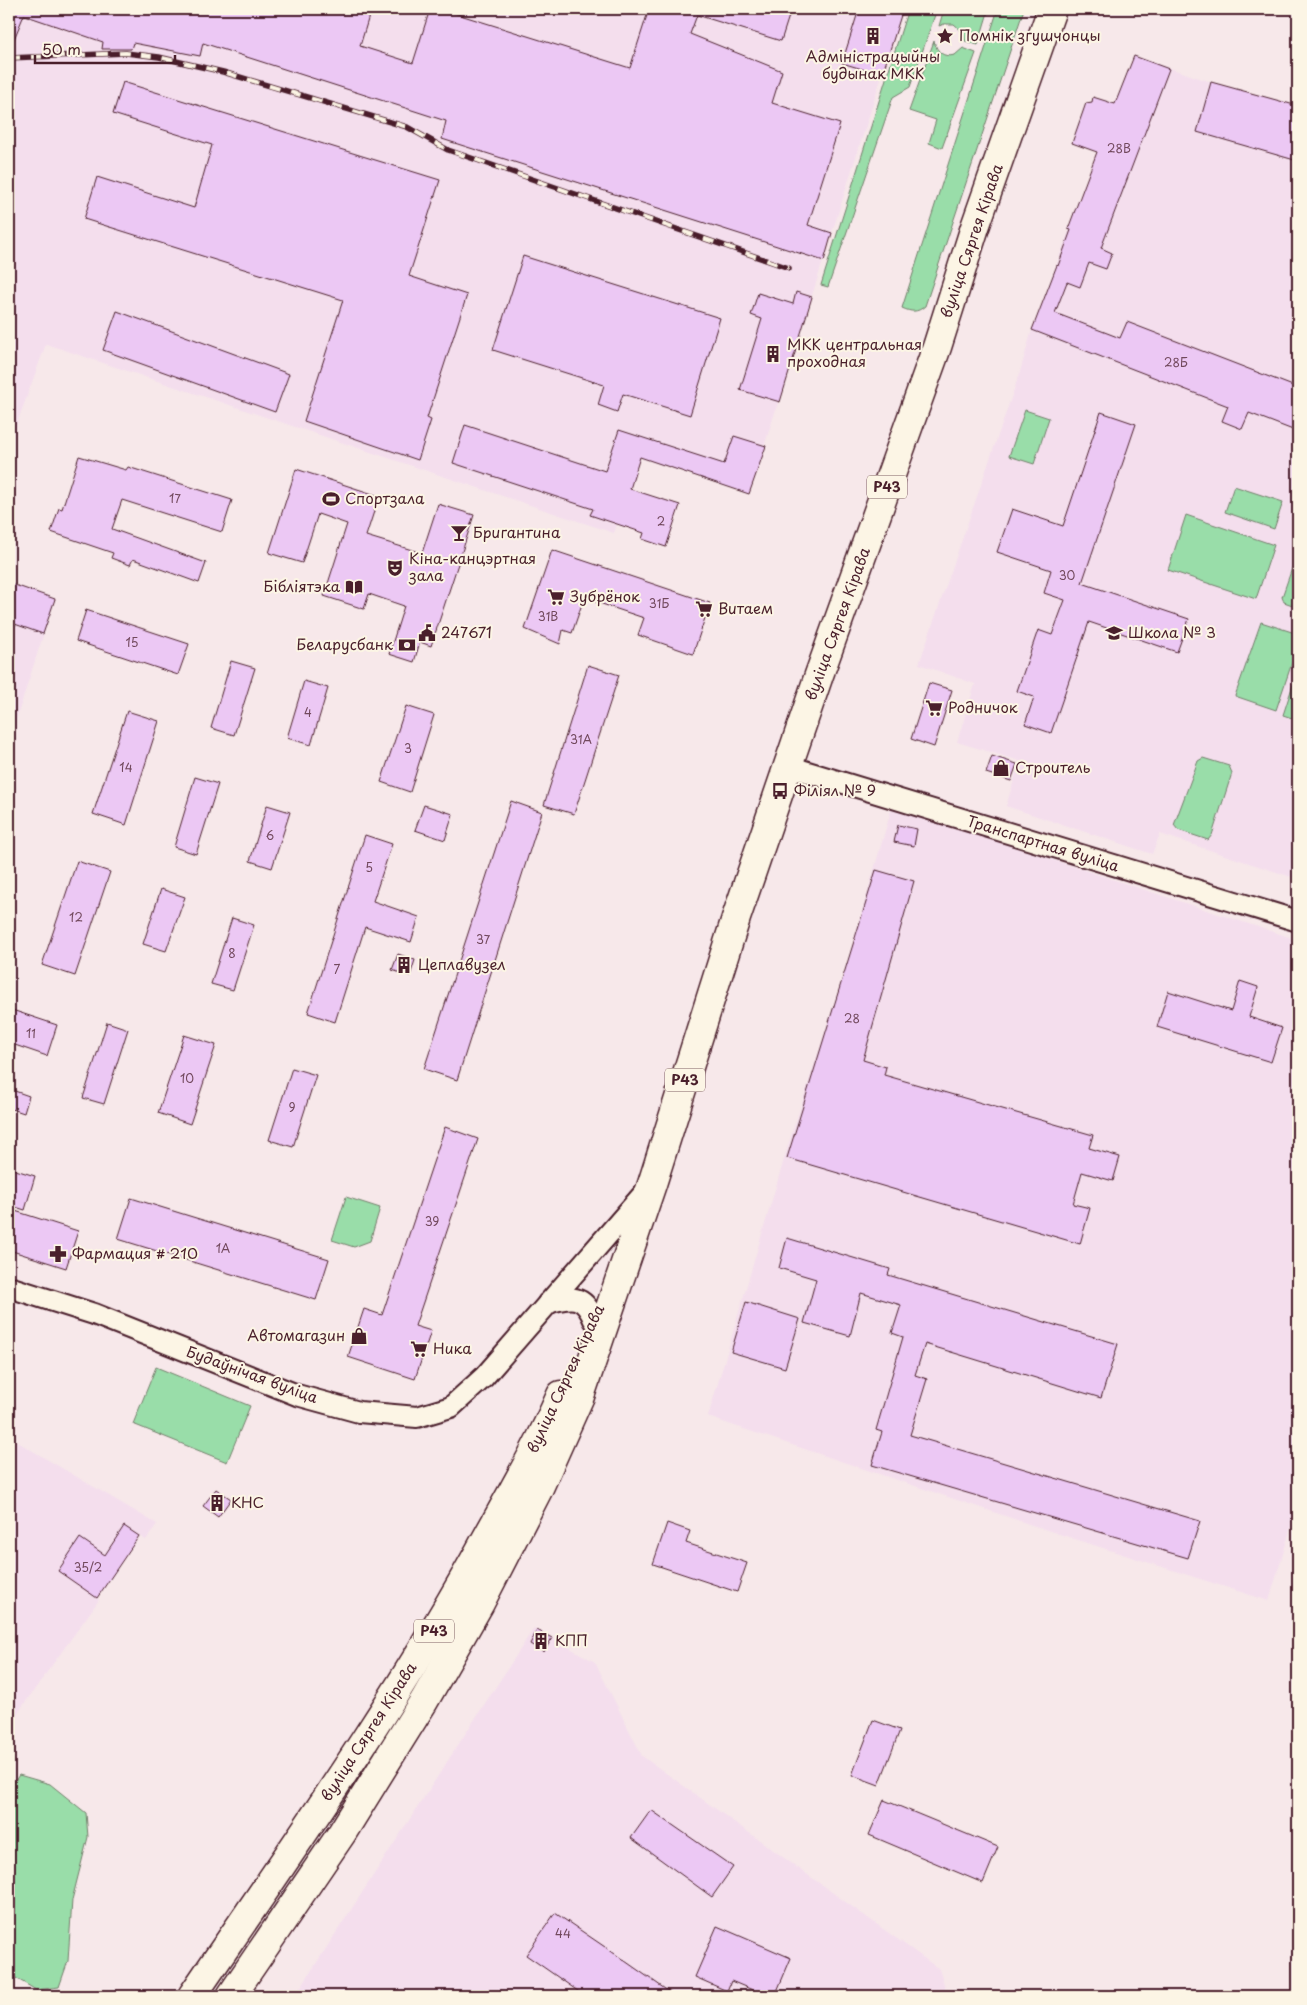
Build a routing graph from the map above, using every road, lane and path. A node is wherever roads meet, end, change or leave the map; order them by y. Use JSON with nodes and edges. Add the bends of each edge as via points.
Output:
{"nodes":[{"id":1,"x":1052,"y":9,"type":"edge"},
{"id":2,"x":788,"y":766,"type":"junction"},
{"id":3,"x":1298,"y":922,"type":"edge"},
{"id":4,"x":620,"y":1239,"type":"junction"},
{"id":5,"x":9,"y":1287,"type":"edge"},
{"id":6,"x":548,"y":1303,"type":"junction"},
{"id":7,"x":594,"y":1320,"type":"junction"},
{"id":8,"x":192,"y":1996,"type":"edge"},
{"id":9,"x":231,"y":1996,"type":"edge"}],
"edges":[{"from":1,"to":2,"type":"main road","name":"вуліца Сяргея Кірава","number":"Р43","via":[[937,347]]},
{"from":2,"to":3,"type":"street","name":"Транспартная вуліца"},
{"from":2,"to":4,"type":"main road","name":"вуліца Сяргея Кірава","number":"Р43","via":[[652,1184]]},
{"from":4,"to":6,"type":"street","name":"Будаўнічая вуліца"},
{"from":4,"to":7,"type":"main road","name":"вуліца Сяргея Кірава","number":"Р43"},
{"from":4,"to":9,"type":"main road","name":"вуліца Сяргея Кірава","number":"Р43","via":[[580,1396],[538,1490],[480,1603],[342,1833]]},
{"from":5,"to":6,"type":"street","name":"Будаўнічая вуліца","via":[[94,1314],[297,1395],[359,1412],[417,1417],[451,1407],[484,1377]]},
{"from":6,"to":7,"type":"street","via":[[567,1297],[578,1300],[589,1308]]},
{"from":7,"to":8,"type":"main road","name":"вуліца Сяргея Кірава","number":"Р43","via":[[530,1459],[452,1603],[347,1769]]}]}
